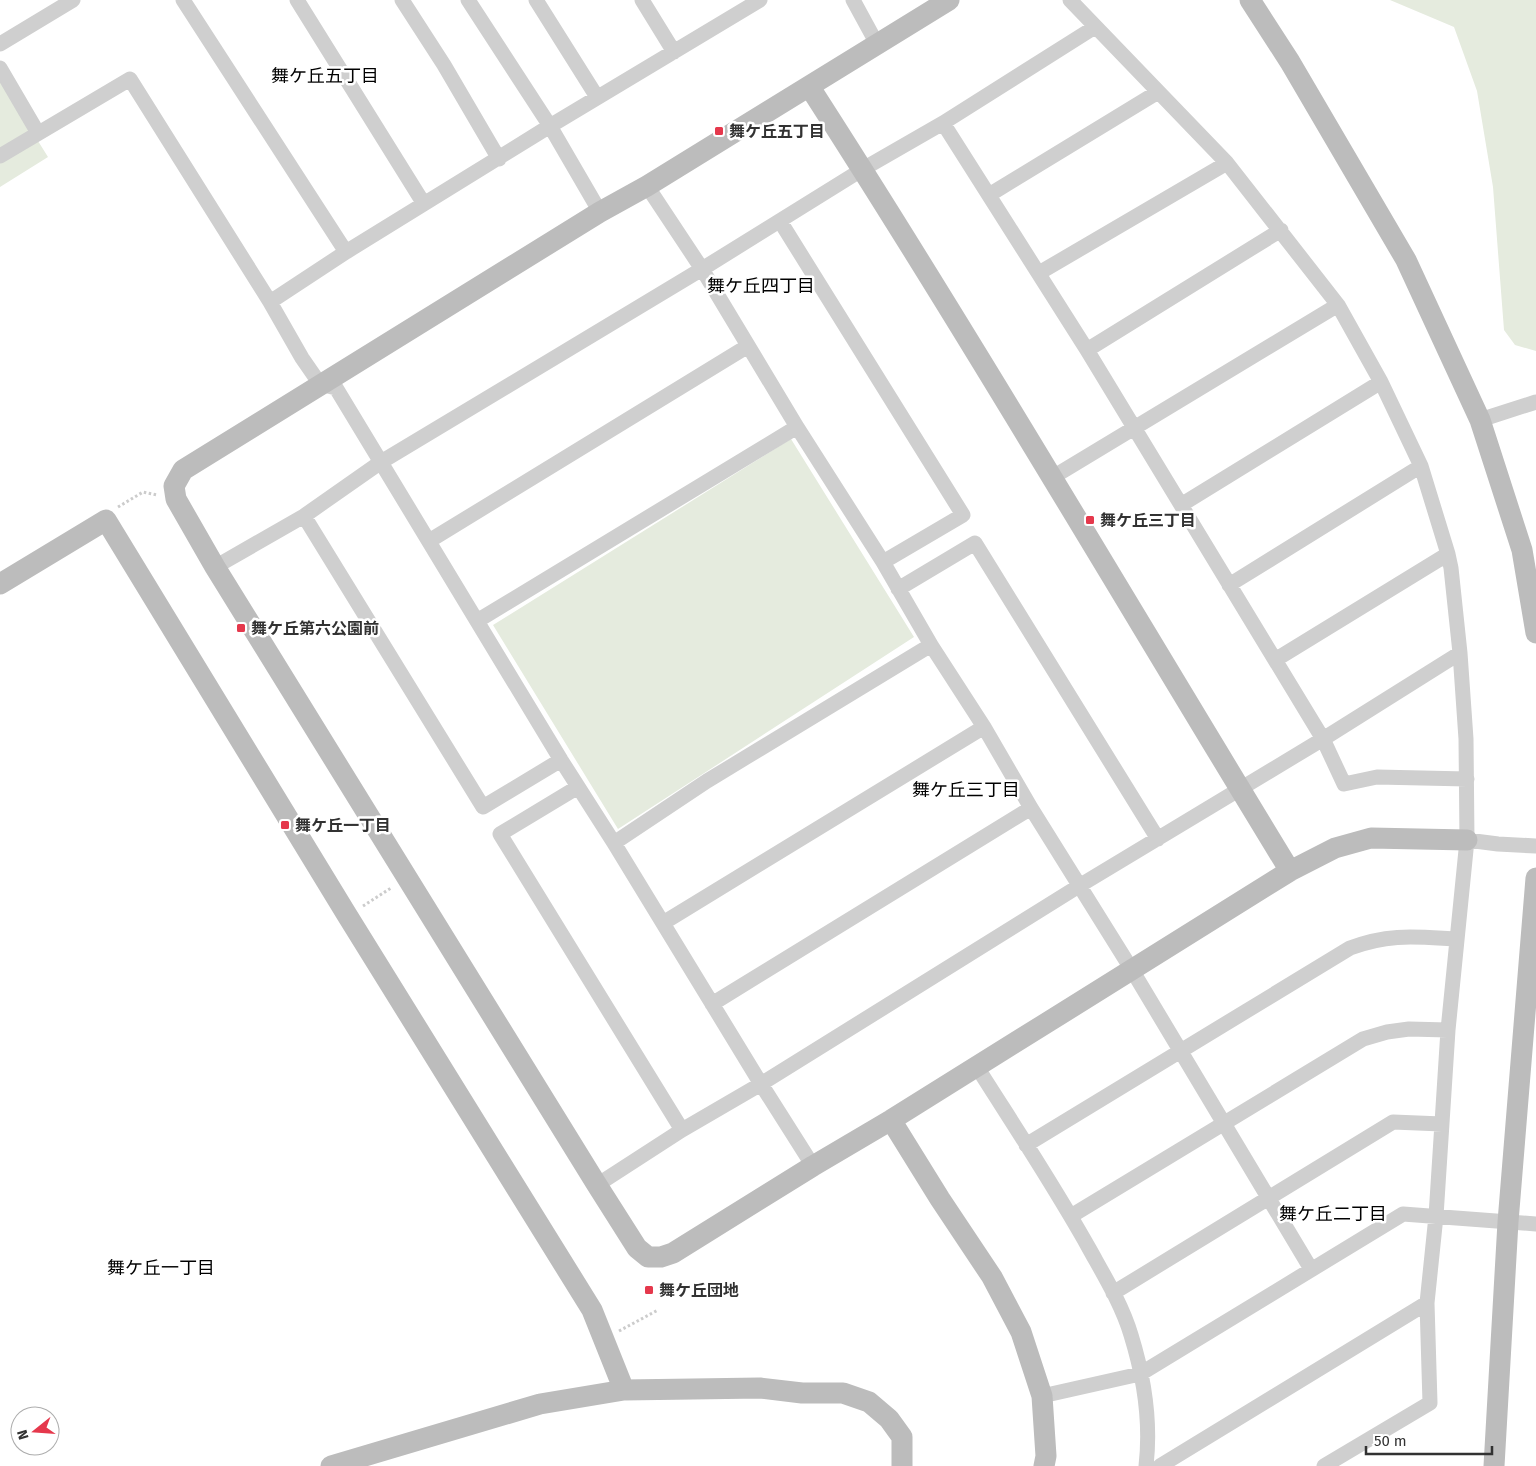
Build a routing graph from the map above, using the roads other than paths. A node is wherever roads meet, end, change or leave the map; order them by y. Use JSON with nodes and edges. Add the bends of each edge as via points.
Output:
{"nodes":[{"id":1,"x":73,"y":0,"type":"edge"},
{"id":2,"x":183,"y":0,"type":"edge"},
{"id":3,"x":297,"y":0,"type":"edge"},
{"id":4,"x":402,"y":0,"type":"edge"},
{"id":5,"x":468,"y":0,"type":"edge"},
{"id":6,"x":536,"y":0,"type":"edge"},
{"id":7,"x":642,"y":0,"type":"edge"},
{"id":8,"x":853,"y":0,"type":"edge"},
{"id":9,"x":949,"y":0,"type":"edge"},
{"id":10,"x":1070,"y":0,"type":"edge"},
{"id":11,"x":1250,"y":0,"type":"edge"},
{"id":12,"x":753,"y":2,"type":"edge"},
{"id":13,"x":1095,"y":28,"type":"junction"},
{"id":14,"x":0,"y":44,"type":"edge"},
{"id":15,"x":877,"y":44,"type":"junction"},
{"id":16,"x":674,"y":52,"type":"junction"},
{"id":17,"x":0,"y":68,"type":"edge"},
{"id":18,"x":809,"y":86,"type":"junction"},
{"id":19,"x":1158,"y":92,"type":"junction"},
{"id":20,"x":597,"y":98,"type":"junction"},
{"id":21,"x":943,"y":123,"type":"junction"},
{"id":22,"x":550,"y":126,"type":"junction"},
{"id":23,"x":38,"y":134,"type":"junction"},
{"id":24,"x":0,"y":156,"type":"edge"},
{"id":25,"x":498,"y":159,"type":"junction"},
{"id":26,"x":1227,"y":163,"type":"junction"},
{"id":27,"x":863,"y":169,"type":"junction"},
{"id":28,"x":647,"y":186,"type":"junction"},
{"id":29,"x":990,"y":195,"type":"junction"},
{"id":30,"x":424,"y":204,"type":"junction"},
{"id":31,"x":600,"y":212,"type":"junction"},
{"id":32,"x":780,"y":221,"type":"junction"},
{"id":33,"x":1281,"y":230,"type":"junction"},
{"id":34,"x":346,"y":252,"type":"junction"},
{"id":35,"x":702,"y":269,"type":"junction"},
{"id":36,"x":1039,"y":273,"type":"junction"},
{"id":37,"x":270,"y":302,"type":"junction"},
{"id":38,"x":1338,"y":304,"type":"junction"},
{"id":39,"x":748,"y":346,"type":"junction"},
{"id":40,"x":1087,"y":350,"type":"junction"},
{"id":41,"x":1381,"y":382,"type":"junction"},
{"id":42,"x":320,"y":384,"type":"junction"},
{"id":43,"x":1536,"y":402,"type":"edge"},
{"id":44,"x":1480,"y":420,"type":"junction"},
{"id":45,"x":797,"y":427,"type":"junction"},
{"id":46,"x":1134,"y":429,"type":"junction"},
{"id":47,"x":381,"y":462,"type":"junction"},
{"id":48,"x":1421,"y":466,"type":"junction"},
{"id":49,"x":1053,"y":476,"type":"junction"},
{"id":50,"x":1181,"y":505,"type":"junction"},
{"id":51,"x":304,"y":516,"type":"junction"},
{"id":52,"x":429,"y":541,"type":"junction"},
{"id":53,"x":1448,"y":554,"type":"junction"},
{"id":54,"x":883,"y":562,"type":"junction"},
{"id":55,"x":215,"y":567,"type":"junction"},
{"id":56,"x":0,"y":584,"type":"edge"},
{"id":57,"x":1229,"y":585,"type":"junction"},
{"id":58,"x":898,"y":589,"type":"junction"},
{"id":59,"x":477,"y":621,"type":"junction"},
{"id":60,"x":1536,"y":634,"type":"edge"},
{"id":61,"x":931,"y":646,"type":"junction"},
{"id":62,"x":1460,"y":653,"type":"junction"},
{"id":63,"x":1275,"y":660,"type":"junction"},
{"id":64,"x":984,"y":727,"type":"junction"},
{"id":65,"x":1323,"y":739,"type":"junction"},
{"id":66,"x":561,"y":760,"type":"junction"},
{"id":67,"x":1467,"y":779,"type":"junction"},
{"id":68,"x":578,"y":787,"type":"junction"},
{"id":69,"x":1240,"y":789,"type":"junction"},
{"id":70,"x":1031,"y":808,"type":"junction"},
{"id":71,"x":1158,"y":839,"type":"junction"},
{"id":72,"x":1467,"y":840,"type":"junction"},
{"id":73,"x":614,"y":843,"type":"junction"},
{"id":74,"x":1536,"y":846,"type":"edge"},
{"id":75,"x":1290,"y":871,"type":"junction"},
{"id":76,"x":1536,"y":878,"type":"edge"},
{"id":77,"x":1079,"y":886,"type":"junction"},
{"id":78,"x":663,"y":923,"type":"junction"},
{"id":79,"x":1457,"y":939,"type":"junction"},
{"id":80,"x":1132,"y":970,"type":"junction"},
{"id":81,"x":712,"y":1004,"type":"junction"},
{"id":82,"x":1448,"y":1030,"type":"junction"},
{"id":83,"x":1180,"y":1051,"type":"junction"},
{"id":84,"x":977,"y":1067,"type":"junction"},
{"id":85,"x":761,"y":1084,"type":"junction"},
{"id":86,"x":891,"y":1120,"type":"junction"},
{"id":87,"x":1223,"y":1124,"type":"junction"},
{"id":88,"x":1442,"y":1124,"type":"junction"},
{"id":89,"x":682,"y":1130,"type":"junction"},
{"id":90,"x":1026,"y":1145,"type":"junction"},
{"id":91,"x":812,"y":1166,"type":"junction"},
{"id":92,"x":597,"y":1185,"type":"junction"},
{"id":93,"x":1267,"y":1198,"type":"junction"},
{"id":94,"x":1071,"y":1216,"type":"junction"},
{"id":95,"x":1436,"y":1216,"type":"junction"},
{"id":96,"x":1508,"y":1222,"type":"junction"},
{"id":97,"x":1536,"y":1224,"type":"edge"},
{"id":98,"x":1310,"y":1269,"type":"junction"},
{"id":99,"x":1113,"y":1293,"type":"junction"},
{"id":100,"x":1427,"y":1303,"type":"junction"},
{"id":101,"x":1140,"y":1374,"type":"junction"},
{"id":102,"x":624,"y":1390,"type":"junction"},
{"id":103,"x":1042,"y":1396,"type":"junction"},
{"id":104,"x":331,"y":1466,"type":"edge"},
{"id":105,"x":902,"y":1466,"type":"edge"},
{"id":106,"x":1044,"y":1466,"type":"edge"},
{"id":107,"x":1146,"y":1466,"type":"edge"},
{"id":108,"x":1160,"y":1466,"type":"edge"},
{"id":109,"x":1324,"y":1466,"type":"edge"},
{"id":110,"x":1494,"y":1466,"type":"edge"}],
"edges":[{"from":1,"to":14,"type":"street"},
{"from":2,"to":34,"type":"street"},
{"from":3,"to":30,"type":"street"},
{"from":4,"to":25,"type":"street"},
{"from":5,"to":22,"type":"street"},
{"from":6,"to":20,"type":"street"},
{"from":7,"to":16,"type":"street"},
{"from":8,"to":15,"type":"street"},
{"from":9,"to":15,"type":"street"},
{"from":10,"to":13,"type":"street"},
{"from":11,"to":44,"type":"street","via":[[1406,260]]},
{"from":12,"to":16,"type":"street"},
{"from":13,"to":19,"type":"street"},
{"from":13,"to":21,"type":"street"},
{"from":15,"to":18,"type":"street"},
{"from":16,"to":20,"type":"street"},
{"from":17,"to":23,"type":"street"},
{"from":18,"to":27,"type":"street"},
{"from":18,"to":28,"type":"street"},
{"from":19,"to":26,"type":"street"},
{"from":19,"to":29,"type":"street"},
{"from":20,"to":22,"type":"street"},
{"from":21,"to":27,"type":"street"},
{"from":21,"to":29,"type":"street"},
{"from":22,"to":25,"type":"street"},
{"from":22,"to":31,"type":"street"},
{"from":23,"to":24,"type":"street"},
{"from":23,"to":37,"type":"street","via":[[130,79]]},
{"from":25,"to":30,"type":"street"},
{"from":26,"to":33,"type":"street"},
{"from":26,"to":36,"type":"street"},
{"from":27,"to":32,"type":"street"},
{"from":27,"to":49,"type":"street"},
{"from":28,"to":31,"type":"street"},
{"from":28,"to":35,"type":"street"},
{"from":29,"to":36,"type":"street"},
{"from":30,"to":34,"type":"street"},
{"from":31,"to":42,"type":"street"},
{"from":32,"to":35,"type":"street"},
{"from":32,"to":54,"type":"street","via":[[962,515]]},
{"from":33,"to":38,"type":"street"},
{"from":33,"to":40,"type":"street"},
{"from":34,"to":37,"type":"street"},
{"from":35,"to":39,"type":"street"},
{"from":35,"to":47,"type":"street"},
{"from":36,"to":40,"type":"street"},
{"from":37,"to":42,"type":"street"},
{"from":38,"to":41,"type":"street"},
{"from":38,"to":46,"type":"street"},
{"from":39,"to":45,"type":"street"},
{"from":39,"to":52,"type":"street"},
{"from":40,"to":46,"type":"street"},
{"from":41,"to":48,"type":"street"},
{"from":41,"to":50,"type":"street"},
{"from":42,"to":47,"type":"street","via":[[336,388]]},
{"from":42,"to":55,"type":"street","via":[[183,470],[174,486],[176,499]]},
{"from":43,"to":44,"type":"street"},
{"from":44,"to":60,"type":"street","via":[[1522,550]]},
{"from":45,"to":54,"type":"street"},
{"from":45,"to":59,"type":"street"},
{"from":46,"to":49,"type":"street"},
{"from":46,"to":50,"type":"street"},
{"from":47,"to":51,"type":"street"},
{"from":47,"to":52,"type":"street"},
{"from":48,"to":53,"type":"street"},
{"from":48,"to":57,"type":"street"},
{"from":49,"to":69,"type":"street"},
{"from":50,"to":57,"type":"street"},
{"from":51,"to":55,"type":"street"},
{"from":51,"to":66,"type":"street","via":[[483,807]]},
{"from":52,"to":59,"type":"street"},
{"from":53,"to":62,"type":"street"},
{"from":53,"to":63,"type":"street"},
{"from":54,"to":58,"type":"street"},
{"from":55,"to":92,"type":"street"},
{"from":56,"to":102,"type":"street","via":[[106,520],[592,1310]]},
{"from":57,"to":63,"type":"street"},
{"from":58,"to":61,"type":"street"},
{"from":58,"to":71,"type":"street","via":[[975,543]]},
{"from":59,"to":66,"type":"street"},
{"from":61,"to":64,"type":"street"},
{"from":61,"to":73,"type":"street","via":[[706,781]]},
{"from":62,"to":65,"type":"street"},
{"from":62,"to":67,"type":"street"},
{"from":63,"to":65,"type":"street"},
{"from":64,"to":70,"type":"street"},
{"from":64,"to":78,"type":"street"},
{"from":65,"to":67,"type":"street","via":[[1344,784],[1377,777]]},
{"from":65,"to":69,"type":"street"},
{"from":66,"to":68,"type":"street"},
{"from":67,"to":72,"type":"street"},
{"from":68,"to":73,"type":"street"},
{"from":68,"to":89,"type":"street","via":[[500,834]]},
{"from":69,"to":71,"type":"street"},
{"from":69,"to":75,"type":"street"},
{"from":70,"to":77,"type":"street"},
{"from":70,"to":81,"type":"street"},
{"from":71,"to":77,"type":"street"},
{"from":72,"to":74,"type":"street"},
{"from":72,"to":75,"type":"street","via":[[1371,838],[1335,848]]},
{"from":72,"to":79,"type":"street"},
{"from":73,"to":78,"type":"street"},
{"from":75,"to":80,"type":"street"},
{"from":76,"to":96,"type":"street"},
{"from":77,"to":80,"type":"street"},
{"from":77,"to":85,"type":"street"},
{"from":78,"to":81,"type":"street"},
{"from":79,"to":82,"type":"street"},
{"from":79,"to":83,"type":"street","via":[[1395,936],[1370,940],[1350,948]]},
{"from":80,"to":83,"type":"street"},
{"from":80,"to":84,"type":"street"},
{"from":81,"to":85,"type":"street"},
{"from":82,"to":87,"type":"street","via":[[1408,1029],[1363,1039]]},
{"from":82,"to":88,"type":"street"},
{"from":83,"to":87,"type":"street"},
{"from":83,"to":90,"type":"street"},
{"from":84,"to":86,"type":"street"},
{"from":84,"to":90,"type":"street"},
{"from":85,"to":89,"type":"street"},
{"from":85,"to":91,"type":"street"},
{"from":86,"to":91,"type":"street"},
{"from":86,"to":103,"type":"street","via":[[992,1277],[1022,1332]]},
{"from":87,"to":93,"type":"street"},
{"from":87,"to":94,"type":"street"},
{"from":88,"to":93,"type":"street","via":[[1393,1122]]},
{"from":88,"to":95,"type":"street"},
{"from":89,"to":92,"type":"street"},
{"from":90,"to":94,"type":"street"},
{"from":91,"to":92,"type":"street","via":[[673,1253],[661,1257],[648,1257],[638,1248]]},
{"from":93,"to":98,"type":"street"},
{"from":93,"to":99,"type":"street"},
{"from":94,"to":99,"type":"street"},
{"from":95,"to":96,"type":"street"},
{"from":95,"to":98,"type":"street","via":[[1403,1214]]},
{"from":95,"to":100,"type":"street"},
{"from":96,"to":97,"type":"street"},
{"from":96,"to":110,"type":"street"},
{"from":98,"to":101,"type":"street"},
{"from":99,"to":101,"type":"street","via":[[1131,1334]]},
{"from":100,"to":108,"type":"street"},
{"from":100,"to":109,"type":"street","via":[[1430,1403]]},
{"from":101,"to":103,"type":"street"},
{"from":101,"to":107,"type":"street","via":[[1146,1407]]},
{"from":102,"to":104,"type":"street","via":[[540,1404]]},
{"from":102,"to":105,"type":"street","via":[[760,1388],[843,1393],[869,1402],[889,1419],[902,1437]]},
{"from":103,"to":106,"type":"street"}]}
